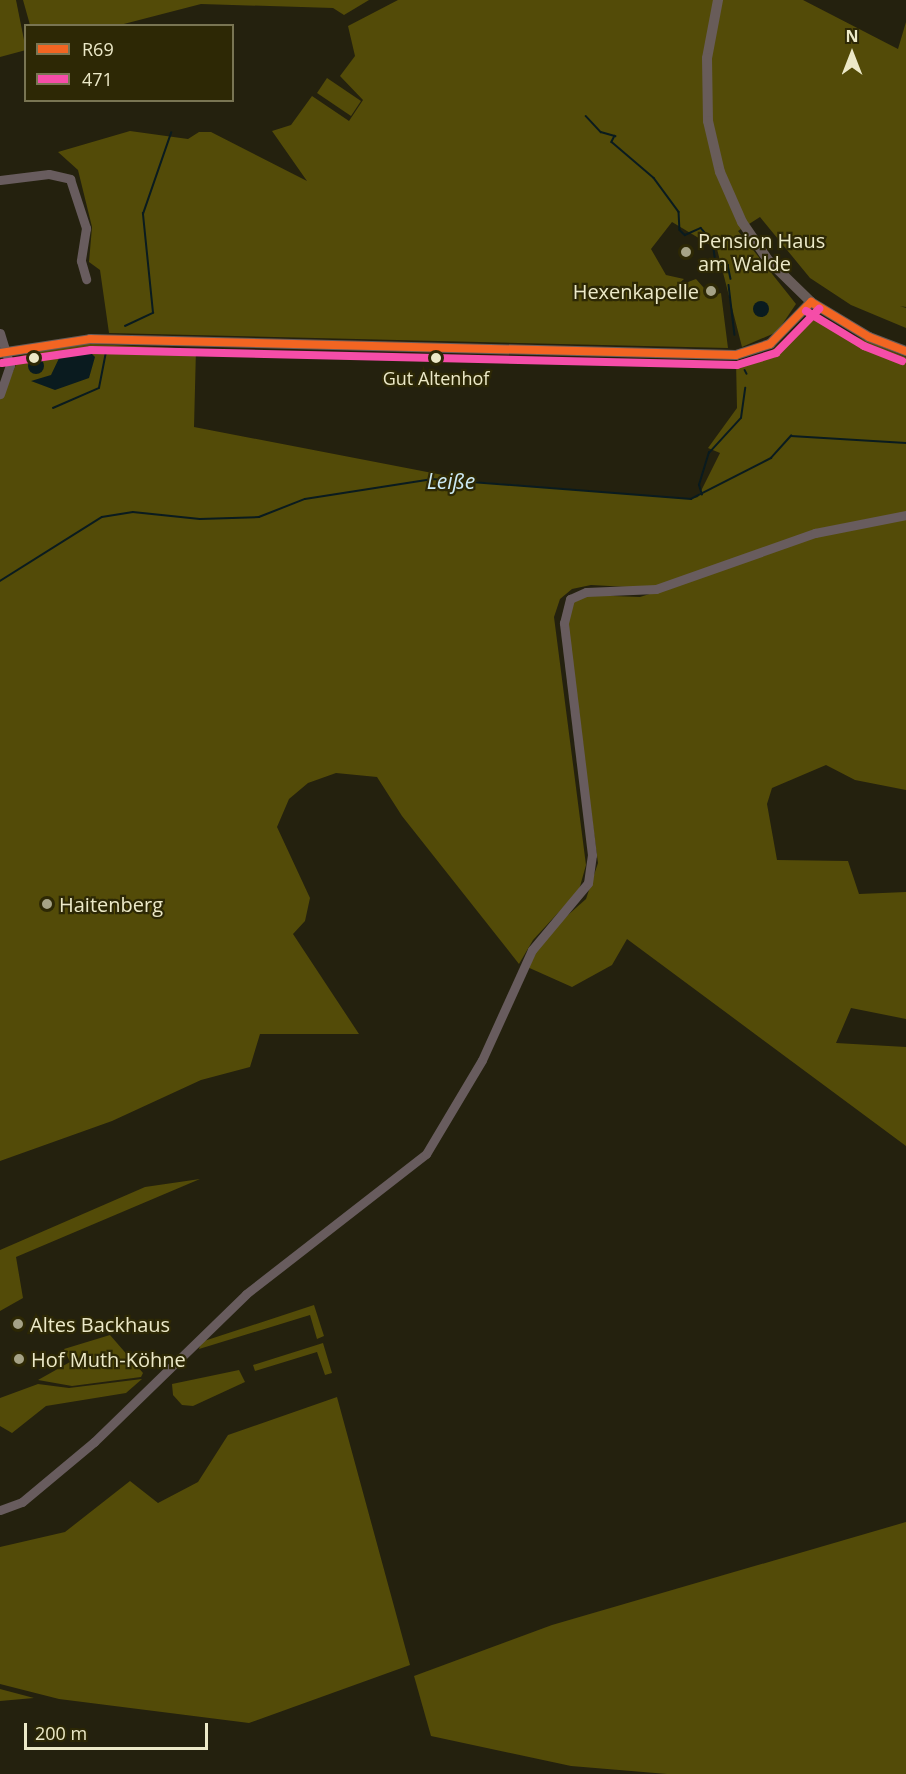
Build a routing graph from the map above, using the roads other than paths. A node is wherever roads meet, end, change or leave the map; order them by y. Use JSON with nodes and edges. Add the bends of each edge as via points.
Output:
{"nodes":[{"id":1,"x":718,"y":0,"type":"edge"},
{"id":2,"x":0,"y":180,"type":"edge"},
{"id":3,"x":86,"y":279,"type":"dead end"},
{"id":4,"x":811,"y":302,"type":"junction"},
{"id":5,"x":0,"y":333,"type":"edge"},
{"id":6,"x":906,"y":351,"type":"edge"},
{"id":7,"x":4,"y":352,"type":"edge"},
{"id":8,"x":0,"y":394,"type":"edge"},
{"id":9,"x":906,"y":515,"type":"edge"},
{"id":10,"x":0,"y":1510,"type":"edge"}],
"edges":[{"from":1,"to":4,"type":"main road","via":[[706,87],[715,155],[734,206],[768,260]]},
{"from":2,"to":3,"type":"street","via":[[49,174],[70,179],[86,228],[81,261]]},
{"from":4,"to":6,"type":"main road","via":[[869,337]]},
{"from":4,"to":7,"type":"main road","via":[[770,344],[727,356],[90,339]]},
{"from":5,"to":7,"type":"street"},
{"from":7,"to":8,"type":"street","via":[[10,370]]},
{"from":9,"to":10,"type":"street","via":[[815,533],[656,589],[586,592],[567,602],[564,628],[592,855],[588,884],[532,950],[482,1060],[436,1137],[410,1169],[216,1320],[94,1442],[22,1502]]}]}
